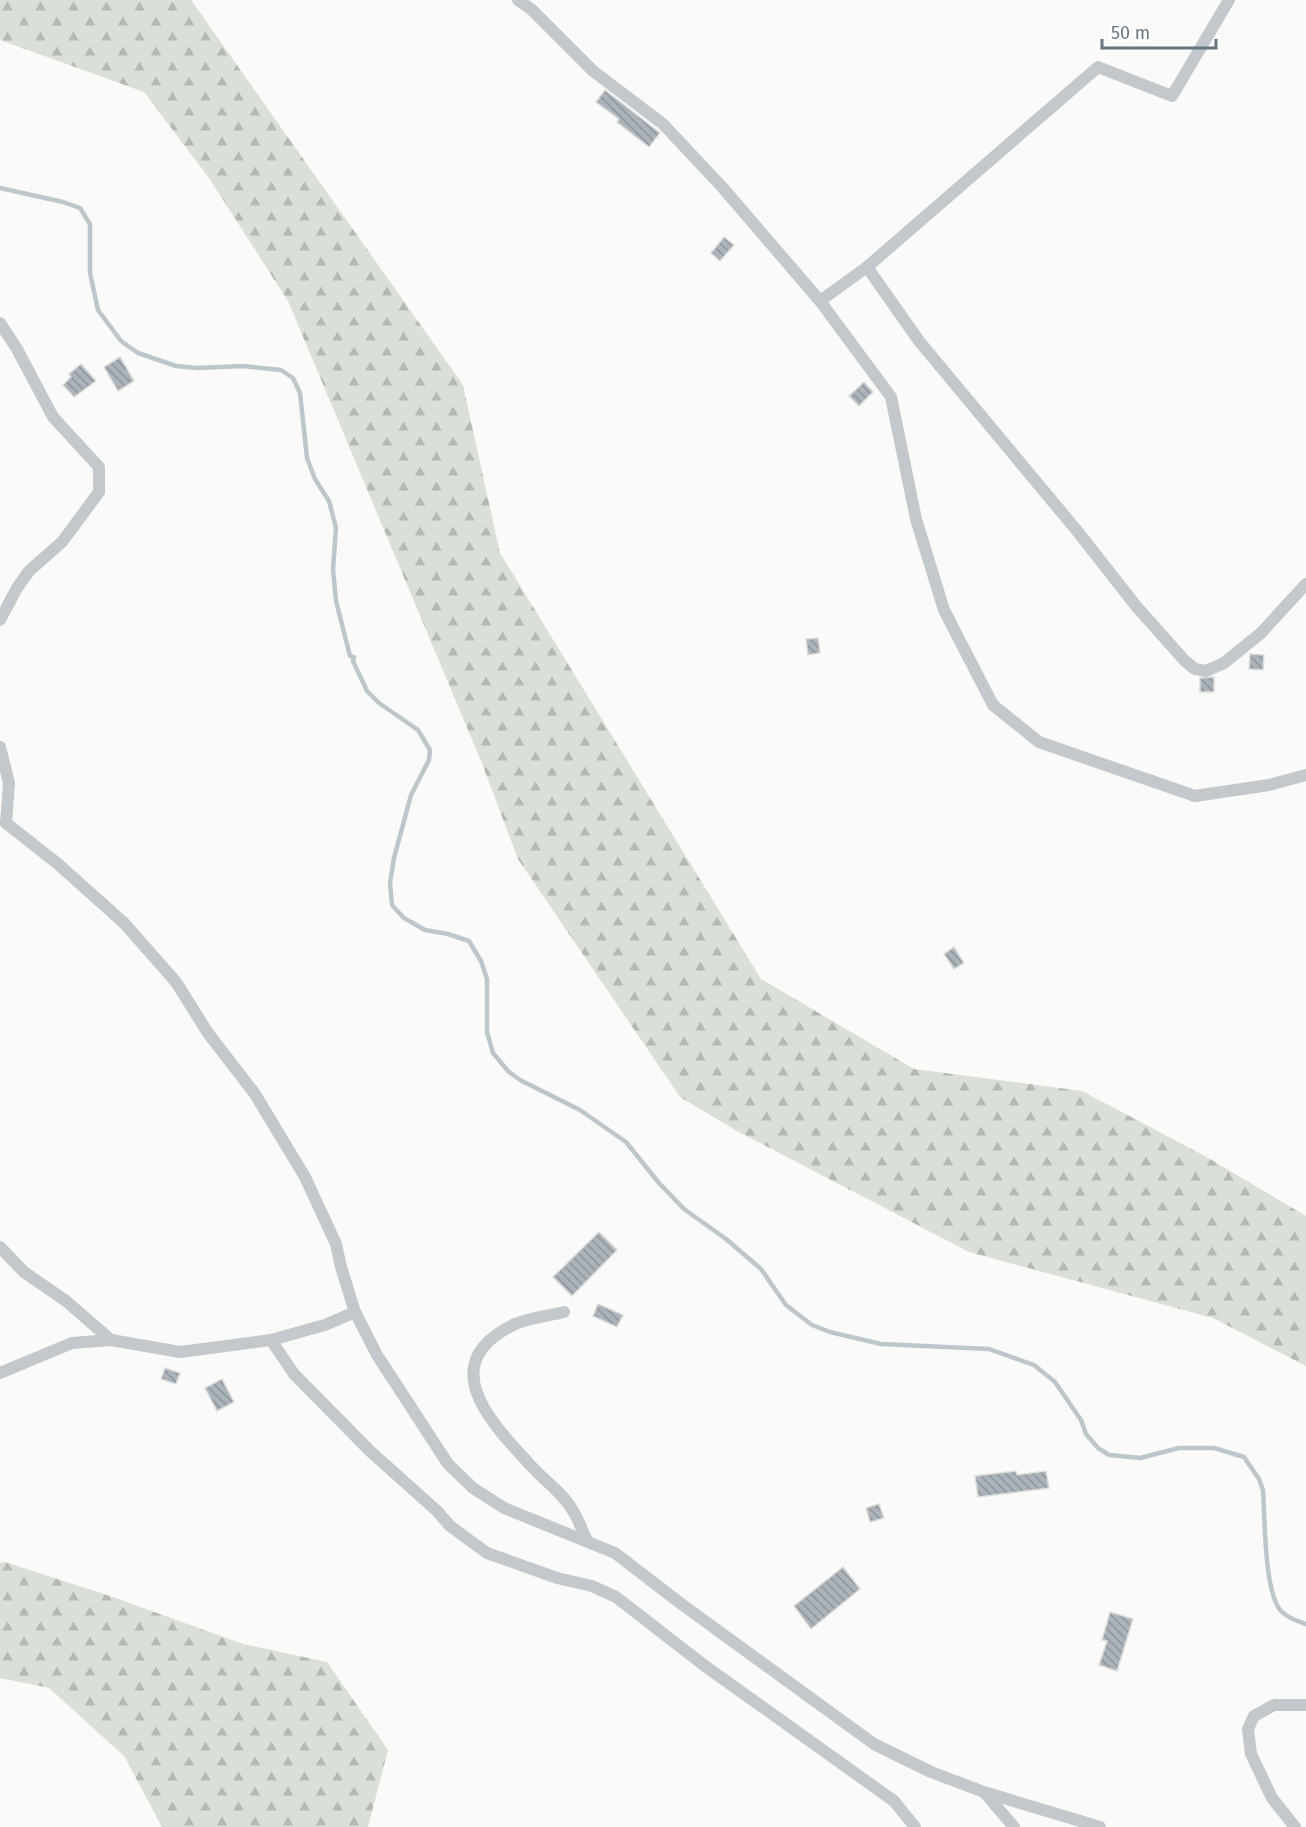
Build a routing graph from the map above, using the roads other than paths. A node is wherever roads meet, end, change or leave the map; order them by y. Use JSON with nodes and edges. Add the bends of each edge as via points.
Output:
{"nodes":[{"id":1,"x":518,"y":0,"type":"edge"},
{"id":2,"x":1229,"y":0,"type":"edge"},
{"id":3,"x":867,"y":267,"type":"junction"},
{"id":4,"x":820,"y":301,"type":"junction"},
{"id":5,"x":0,"y":323,"type":"edge"},
{"id":6,"x":1304,"y":590,"type":"edge"},
{"id":7,"x":0,"y":620,"type":"edge"},
{"id":8,"x":0,"y":747,"type":"edge"},
{"id":9,"x":1306,"y":775,"type":"edge"},
{"id":10,"x":3,"y":825,"type":"edge"},
{"id":11,"x":0,"y":1247,"type":"edge"},
{"id":12,"x":355,"y":1312,"type":"junction"},
{"id":13,"x":564,"y":1312,"type":"dead end"},
{"id":14,"x":111,"y":1340,"type":"junction"},
{"id":15,"x":271,"y":1340,"type":"junction"},
{"id":16,"x":0,"y":1373,"type":"edge"},
{"id":17,"x":587,"y":1540,"type":"junction"},
{"id":18,"x":1306,"y":1705,"type":"edge"},
{"id":19,"x":984,"y":1792,"type":"junction"},
{"id":20,"x":915,"y":1827,"type":"edge"},
{"id":21,"x":1014,"y":1827,"type":"edge"},
{"id":22,"x":1100,"y":1827,"type":"edge"},
{"id":23,"x":1295,"y":1827,"type":"edge"}],
"edges":[{"from":1,"to":4,"type":"street","via":[[593,71],[663,124]]},
{"from":2,"to":3,"type":"street","via":[[1172,96],[1098,67]]},
{"from":3,"to":4,"type":"street"},
{"from":3,"to":6,"type":"street","via":[[919,341],[1136,606],[1195,669],[1206,671],[1224,663]]},
{"from":4,"to":9,"type":"street","via":[[891,397],[916,519],[944,610],[993,705],[1039,742],[1195,796]]},
{"from":5,"to":7,"type":"street","via":[[53,417],[99,467],[99,492],[62,542],[29,571]]},
{"from":8,"to":10,"type":"street","via":[[9,783]]},
{"from":10,"to":12,"type":"street","via":[[58,864],[124,923],[176,982],[208,1033],[255,1094],[305,1177],[336,1244]]},
{"from":11,"to":14,"type":"street","via":[[24,1272],[66,1300]]},
{"from":12,"to":15,"type":"street"},
{"from":12,"to":17,"type":"street","via":[[377,1355],[448,1464],[473,1488],[504,1508]]},
{"from":13,"to":17,"type":"street","via":[[516,1324],[487,1342],[478,1354],[472,1377],[486,1413],[573,1510]]},
{"from":14,"to":15,"type":"street","via":[[180,1352]]},
{"from":14,"to":16,"type":"street","via":[[72,1343]]},
{"from":15,"to":20,"type":"street","via":[[294,1374],[450,1526],[487,1553],[616,1597],[894,1801]]},
{"from":17,"to":19,"type":"street","via":[[615,1553],[874,1744],[931,1773]]},
{"from":18,"to":23,"type":"street","via":[[1274,1705],[1254,1716],[1248,1729],[1251,1754],[1272,1798]]},
{"from":19,"to":21,"type":"street"},
{"from":19,"to":22,"type":"street"}]}
